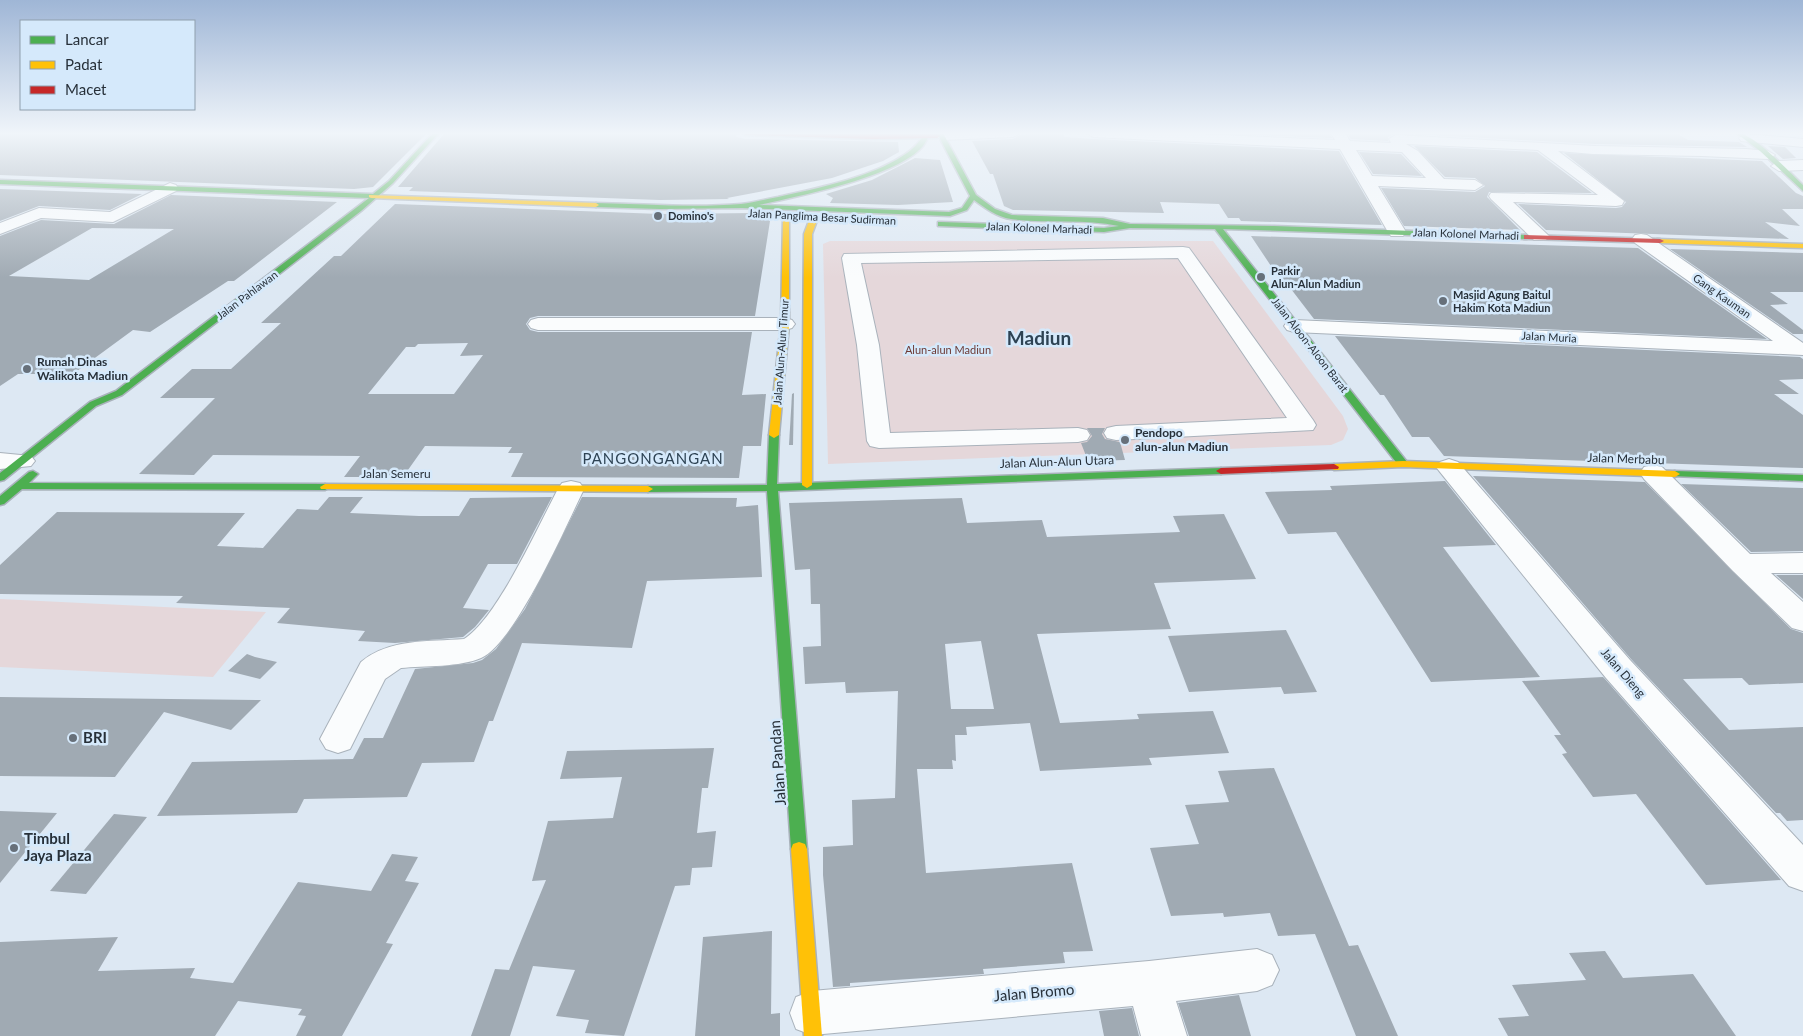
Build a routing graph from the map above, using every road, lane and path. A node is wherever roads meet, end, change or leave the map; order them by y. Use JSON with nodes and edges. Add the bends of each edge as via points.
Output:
{"nodes":[{"id":1,"x":392,"y":181,"type":"edge"},
{"id":2,"x":844,"y":181,"type":"edge"},
{"id":3,"x":966,"y":181,"type":"edge"},
{"id":4,"x":1366,"y":181,"type":"edge"},
{"id":5,"x":1375,"y":181,"type":"edge"},
{"id":6,"x":1437,"y":181,"type":"edge"},
{"id":7,"x":1589,"y":181,"type":"edge"},
{"id":8,"x":0,"y":182,"type":"edge"},
{"id":9,"x":1440,"y":184,"type":"junction"},
{"id":10,"x":1475,"y":185,"type":"dead end"},
{"id":11,"x":170,"y":188,"type":"junction"},
{"id":12,"x":374,"y":196,"type":"junction"},
{"id":13,"x":973,"y":196,"type":"junction"},
{"id":14,"x":742,"y":206,"type":"junction"},
{"id":15,"x":698,"y":208,"type":"junction"},
{"id":16,"x":786,"y":216,"type":"junction"},
{"id":17,"x":814,"y":218,"type":"junction"},
{"id":18,"x":947,"y":224,"type":"joint"},
{"id":19,"x":1130,"y":226,"type":"junction"},
{"id":20,"x":1217,"y":227,"type":"junction"},
{"id":21,"x":0,"y":229,"type":"edge"},
{"id":22,"x":1397,"y":232,"type":"junction"},
{"id":23,"x":1540,"y":236,"type":"junction"},
{"id":24,"x":1640,"y":239,"type":"junction"},
{"id":25,"x":1803,"y":246,"type":"edge"},
{"id":26,"x":538,"y":324,"type":"dead end"},
{"id":27,"x":785,"y":324,"type":"junction"},
{"id":28,"x":1294,"y":326,"type":"junction"},
{"id":29,"x":1801,"y":350,"type":"edge"},
{"id":30,"x":119,"y":393,"type":"junction"},
{"id":31,"x":110,"y":411,"type":"dead end"},
{"id":32,"x":1116,"y":433,"type":"dead end"},
{"id":33,"x":1078,"y":435,"type":"dead end"},
{"id":34,"x":21,"y":463,"type":"edge"},
{"id":35,"x":1403,"y":464,"type":"junction"},
{"id":36,"x":1449,"y":467,"type":"junction"},
{"id":37,"x":1652,"y":474,"type":"junction"},
{"id":38,"x":0,"y":478,"type":"edge"},
{"id":39,"x":1803,"y":478,"type":"edge"},
{"id":40,"x":807,"y":485,"type":"junction"},
{"id":41,"x":20,"y":486,"type":"junction"},
{"id":42,"x":772,"y":487,"type":"junction"},
{"id":43,"x":571,"y":489,"type":"junction"},
{"id":44,"x":0,"y":502,"type":"edge"},
{"id":45,"x":1803,"y":563,"type":"edge"},
{"id":46,"x":1743,"y":564,"type":"junction"},
{"id":47,"x":1803,"y":620,"type":"edge"},
{"id":48,"x":338,"y":739,"type":"dead end"},
{"id":49,"x":1803,"y":873,"type":"edge"},
{"id":50,"x":1257,"y":970,"type":"dead end"},
{"id":51,"x":1149,"y":983,"type":"junction"},
{"id":52,"x":812,"y":1024,"type":"edge"},
{"id":53,"x":1164,"y":1036,"type":"edge"}],
"edges":[{"from":1,"to":12,"type":"main road","name":"Jalan Pahlawan"},
{"from":2,"to":14,"type":"main road","via":[[811,192]]},
{"from":3,"to":13,"type":"main road"},
{"from":4,"to":22,"type":"street"},
{"from":5,"to":9,"type":"street"},
{"from":6,"to":9,"type":"street"},
{"from":7,"to":23,"type":"street","via":[[1616,202],[1497,196]]},
{"from":8,"to":11,"type":"main road","name":"Jalan Panglima Besar Sudirman"},
{"from":9,"to":10,"type":"street"},
{"from":11,"to":12,"type":"main road","name":"Jalan Panglima Besar Sudirman"},
{"from":11,"to":21,"type":"street","via":[[113,217],[39,213]]},
{"from":12,"to":15,"type":"main road","name":"Jalan Panglima Besar Sudirman"},
{"from":12,"to":30,"type":"main road","name":"Jalan Pahlawan"},
{"from":13,"to":14,"type":"main road","name":"Jalan Panglima Besar Sudirman","via":[[966,210],[950,214]]},
{"from":13,"to":19,"type":"main road","name":"Jalan Kolonel Marhadi","via":[[993,210],[1011,216],[1103,220]]},
{"from":14,"to":15,"type":"main road","name":"Jalan Panglima Besar Sudirman"},
{"from":15,"to":16,"type":"main road","name":"Jalan Panglima Besar Sudirman"},
{"from":16,"to":17,"type":"main road","name":"Jalan Panglima Besar Sudirman"},
{"from":16,"to":27,"type":"main road","name":"Jalan Alun-Alun Timur"},
{"from":17,"to":18,"type":"main road","name":"Jalan Panglima Besar Sudirman"},
{"from":17,"to":40,"type":"main road","name":"Jalan Alun-Alun Timur","via":[[808,234]]},
{"from":18,"to":19,"type":"main road","name":"Jalan Kolonel Marhadi","via":[[1104,230]]},
{"from":19,"to":20,"type":"main road","name":"Jalan Kolonel Marhadi"},
{"from":20,"to":22,"type":"main road","name":"Jalan Kolonel Marhadi"},
{"from":20,"to":28,"type":"main road","name":"Jalan Aloon-Aloon Barat"},
{"from":22,"to":23,"type":"main road","name":"Jalan Kolonel Marhadi"},
{"from":23,"to":24,"type":"main road","name":"Jalan Kolonel Marhadi"},
{"from":24,"to":25,"type":"main road","name":"Jalan Kolonel Marhadi"},
{"from":24,"to":29,"type":"street","name":"Gang Kauman"},
{"from":26,"to":27,"type":"street"},
{"from":27,"to":42,"type":"main road","name":"Jalan Alun-Alun Timur"},
{"from":28,"to":29,"type":"street","name":"Jalan Muria"},
{"from":28,"to":35,"type":"main road","name":"Jalan Aloon-Aloon Barat"},
{"from":30,"to":31,"type":"main road","name":"Jalan Pahlawan","via":[[118,405]]},
{"from":30,"to":34,"type":"main road","name":"Jalan Pahlawan","via":[[93,404]]},
{"from":32,"to":33,"type":"street","via":[[1304,425],[1183,252],[850,258],[868,345],[879,441]]},
{"from":34,"to":38,"type":"main road","name":"Jalan Pahlawan"},
{"from":34,"to":41,"type":"main road","name":"Jalan Pahlawan"},
{"from":35,"to":36,"type":"main road","name":"Jalan Alun-Alun Utara"},
{"from":35,"to":40,"type":"main road","name":"Jalan Alun-Alun Utara"},
{"from":36,"to":37,"type":"main road","name":"Jalan Merbabu"},
{"from":36,"to":49,"type":"street","name":"Jalan Dieng","via":[[1618,669]]},
{"from":37,"to":39,"type":"main road","name":"Jalan Merbabu"},
{"from":37,"to":46,"type":"street"},
{"from":40,"to":42,"type":"main road","name":"Jalan Alun-Alun Utara"},
{"from":41,"to":43,"type":"main road","name":"Jalan Semeru"},
{"from":41,"to":44,"type":"main road","name":"Jalan Pahlawan"},
{"from":42,"to":43,"type":"main road","name":"Jalan Semeru"},
{"from":42,"to":52,"type":"main road","name":"Jalan Pandan"},
{"from":43,"to":48,"type":"street","via":[[526,577],[494,630],[483,642],[470,650],[396,656],[383,662],[373,671]]},
{"from":45,"to":46,"type":"street"},
{"from":46,"to":47,"type":"street"},
{"from":50,"to":51,"type":"street","name":"Jalan Bromo"},
{"from":51,"to":52,"type":"street","name":"Jalan Bromo"},
{"from":51,"to":53,"type":"street"}]}
